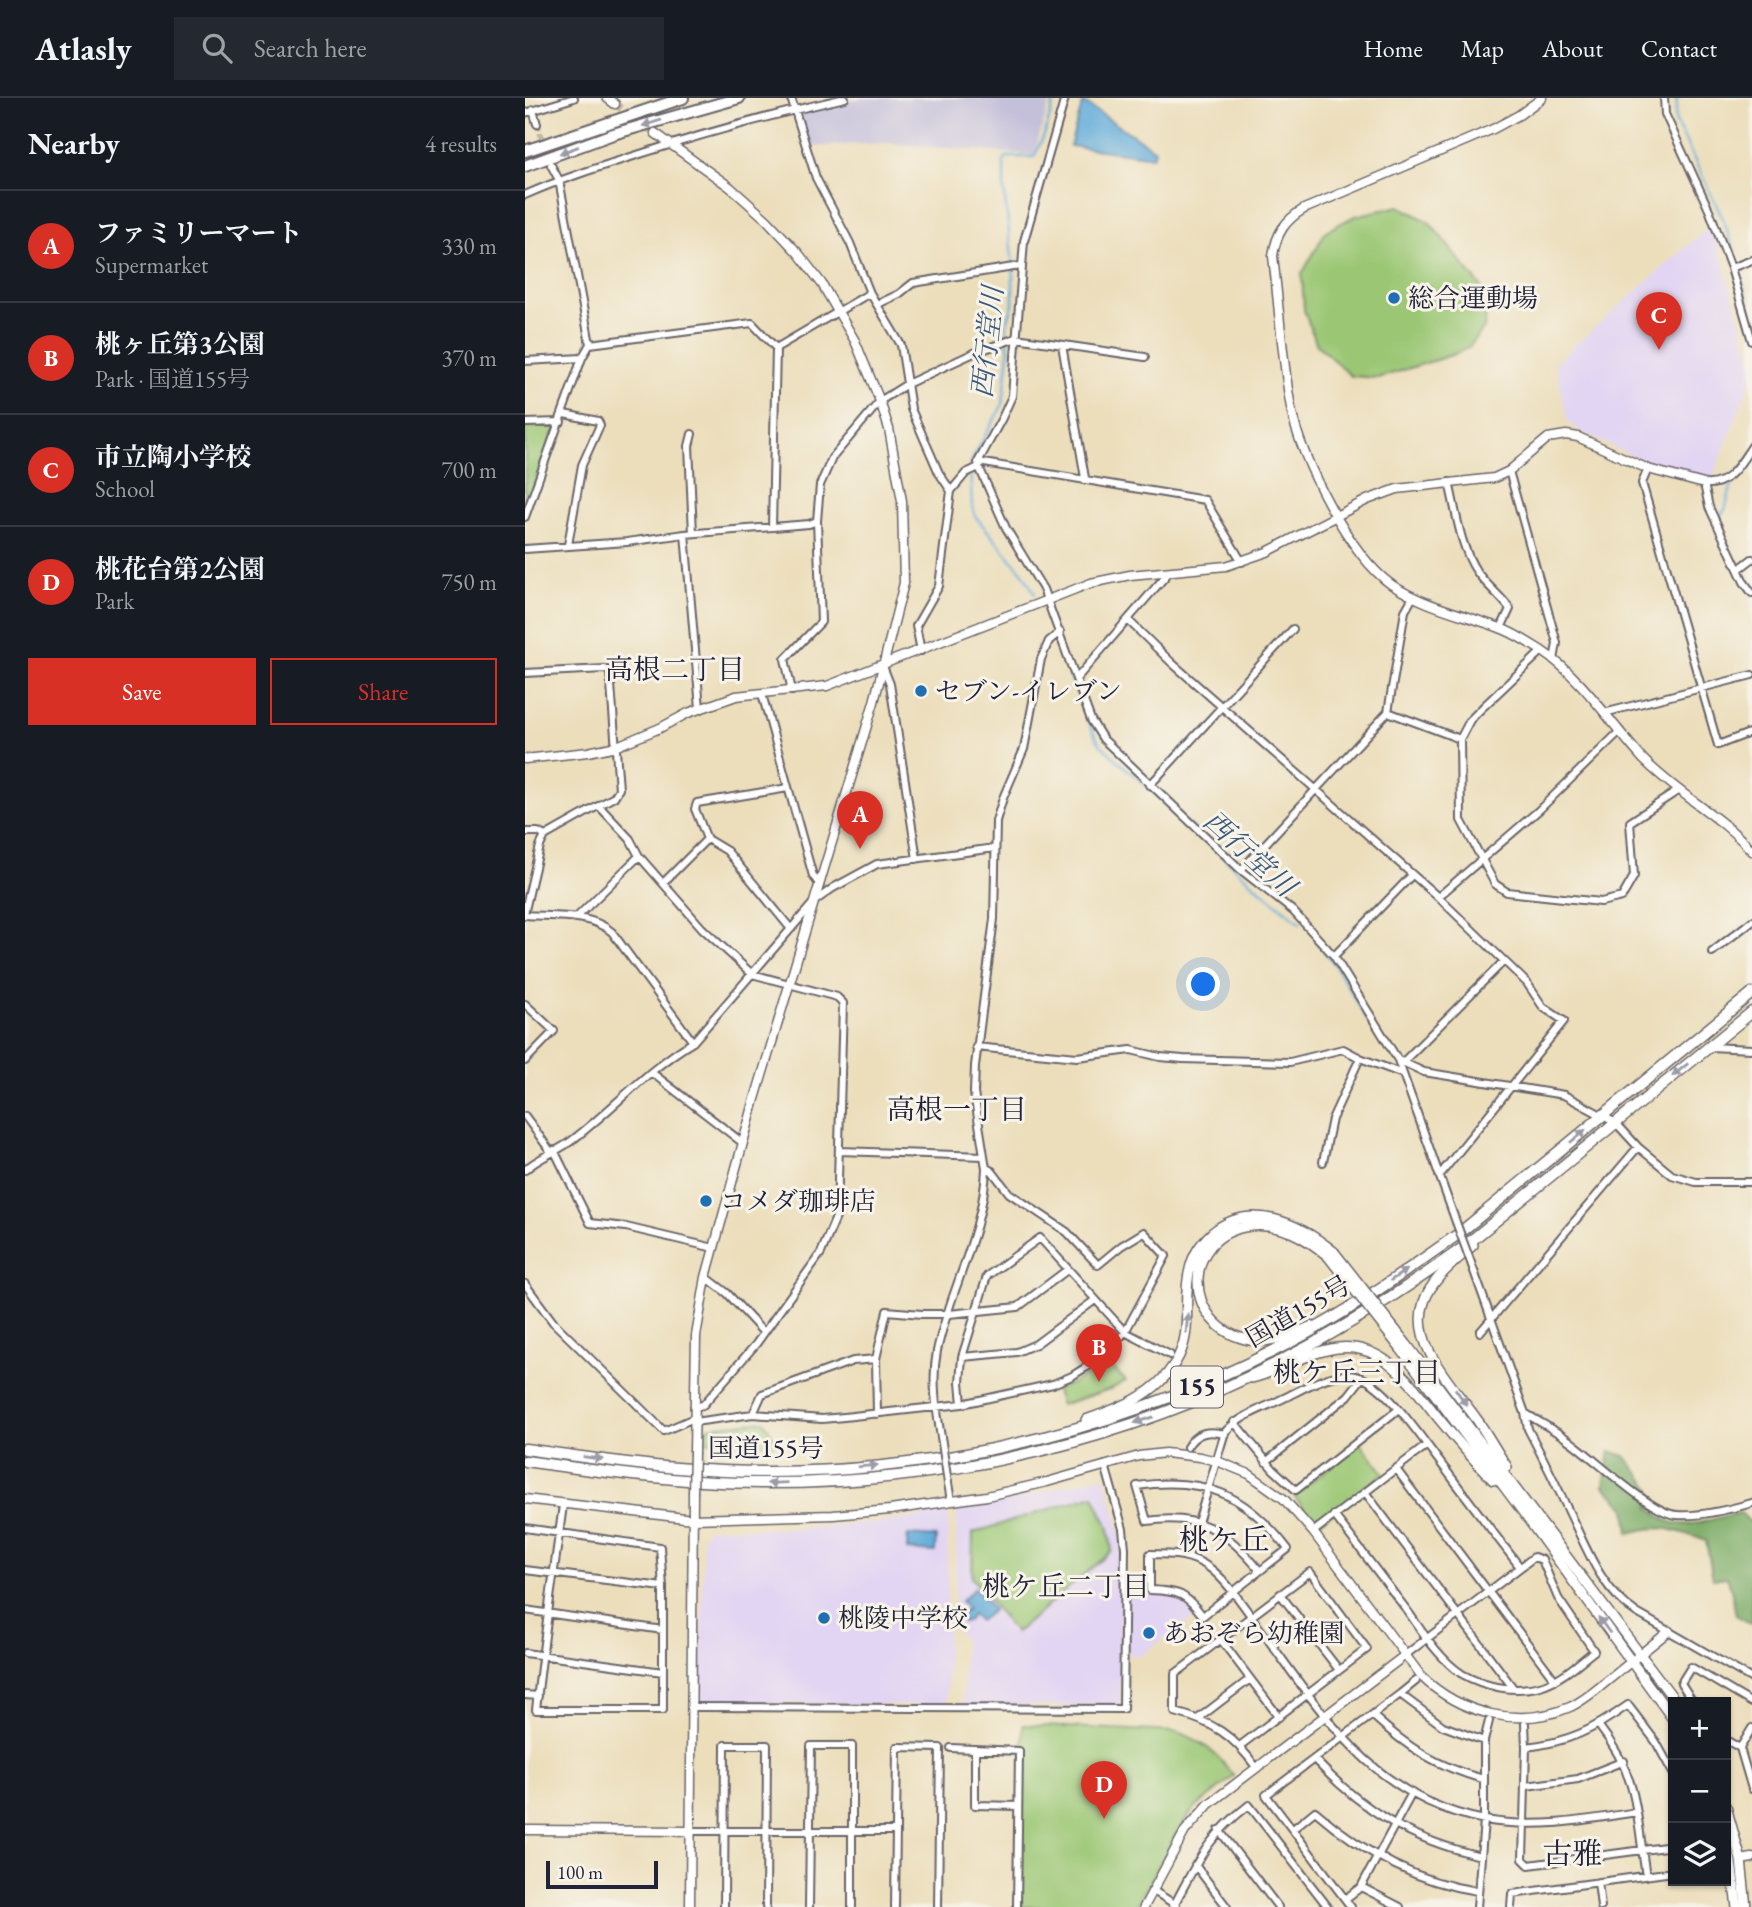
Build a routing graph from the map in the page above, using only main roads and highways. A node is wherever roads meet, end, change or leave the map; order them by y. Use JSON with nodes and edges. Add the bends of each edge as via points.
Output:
{"nodes":[{"id":1,"x":683,"y":98,"type":"edge"},
{"id":2,"x":739,"y":98,"type":"edge"},
{"id":3,"x":664,"y":103,"type":"junction"},
{"id":4,"x":525,"y":142,"type":"edge"},
{"id":5,"x":525,"y":150,"type":"edge"},
{"id":6,"x":525,"y":166,"type":"edge"},
{"id":7,"x":1752,"y":993,"type":"edge"},
{"id":8,"x":1752,"y":1012,"type":"edge"},
{"id":9,"x":1533,"y":1191,"type":"junction"},
{"id":10,"x":1331,"y":1254,"type":"junction"},
{"id":11,"x":1333,"y":1317,"type":"junction"},
{"id":12,"x":1240,"y":1381,"type":"junction"},
{"id":13,"x":1001,"y":1447,"type":"junction"},
{"id":14,"x":525,"y":1449,"type":"edge"},
{"id":15,"x":525,"y":1461,"type":"edge"},
{"id":16,"x":1527,"y":1510,"type":"junction"},
{"id":17,"x":1672,"y":1697,"type":"edge"},
{"id":18,"x":1668,"y":1712,"type":"edge"},
{"id":19,"x":1728,"y":1823,"type":"edge"},
{"id":20,"x":1733,"y":1862,"type":"edge"},
{"id":21,"x":1737,"y":1907,"type":"edge"},
{"id":22,"x":1746,"y":1907,"type":"edge"}],
"edges":[{"from":1,"to":3,"type":"highway"},
{"from":2,"to":6,"type":"highway","one_way":true,"via":[[613,134]]},
{"from":3,"to":4,"type":"highway"},
{"from":3,"to":5,"type":"highway"},
{"from":11,"to":7,"type":"highway","name":"国道155号","number":"155","one_way":true,"via":[[1457,1236]]},
{"from":8,"to":9,"type":"highway","name":"国道155号","number":"155","one_way":true},
{"from":9,"to":12,"type":"highway","name":"国道155号","number":"155","via":[[1424,1276],[1334,1333]]},
{"from":9,"to":16,"type":"main road","one_way":true,"via":[[1442,1273],[1424,1302],[1421,1322],[1431,1354],[1480,1424]]},
{"from":10,"to":11,"type":"main road","via":[[1282,1228],[1241,1228],[1220,1237],[1209,1249],[1198,1284],[1202,1304],[1215,1324],[1252,1341],[1274,1339]]},
{"from":13,"to":10,"type":"main road","one_way":true,"via":[[1123,1407],[1162,1380],[1183,1346],[1192,1261],[1202,1244],[1223,1225],[1248,1218],[1276,1220],[1308,1232]]},
{"from":10,"to":16,"type":"main road","bridge":true},
{"from":11,"to":13,"type":"highway","name":"国道155号","number":"155","via":[[1244,1366],[1150,1406]]},
{"from":12,"to":15,"type":"highway","name":"国道155号","number":"155","one_way":true,"via":[[1157,1416],[1073,1443],[907,1475],[761,1483],[635,1476]]},
{"from":12,"to":16,"type":"main road","via":[[1323,1350],[1346,1347],[1371,1352],[1386,1359],[1410,1382],[1471,1456]]},
{"from":14,"to":13,"type":"highway","name":"国道155号","number":"155","one_way":true,"via":[[679,1468],[759,1471],[908,1463]]},
{"from":16,"to":17,"type":"main road"},
{"from":18,"to":16,"type":"main road","one_way":true},
{"from":19,"to":20,"type":"main road"},
{"from":20,"to":21,"type":"main road"},
{"from":20,"to":22,"type":"main road"}]}
